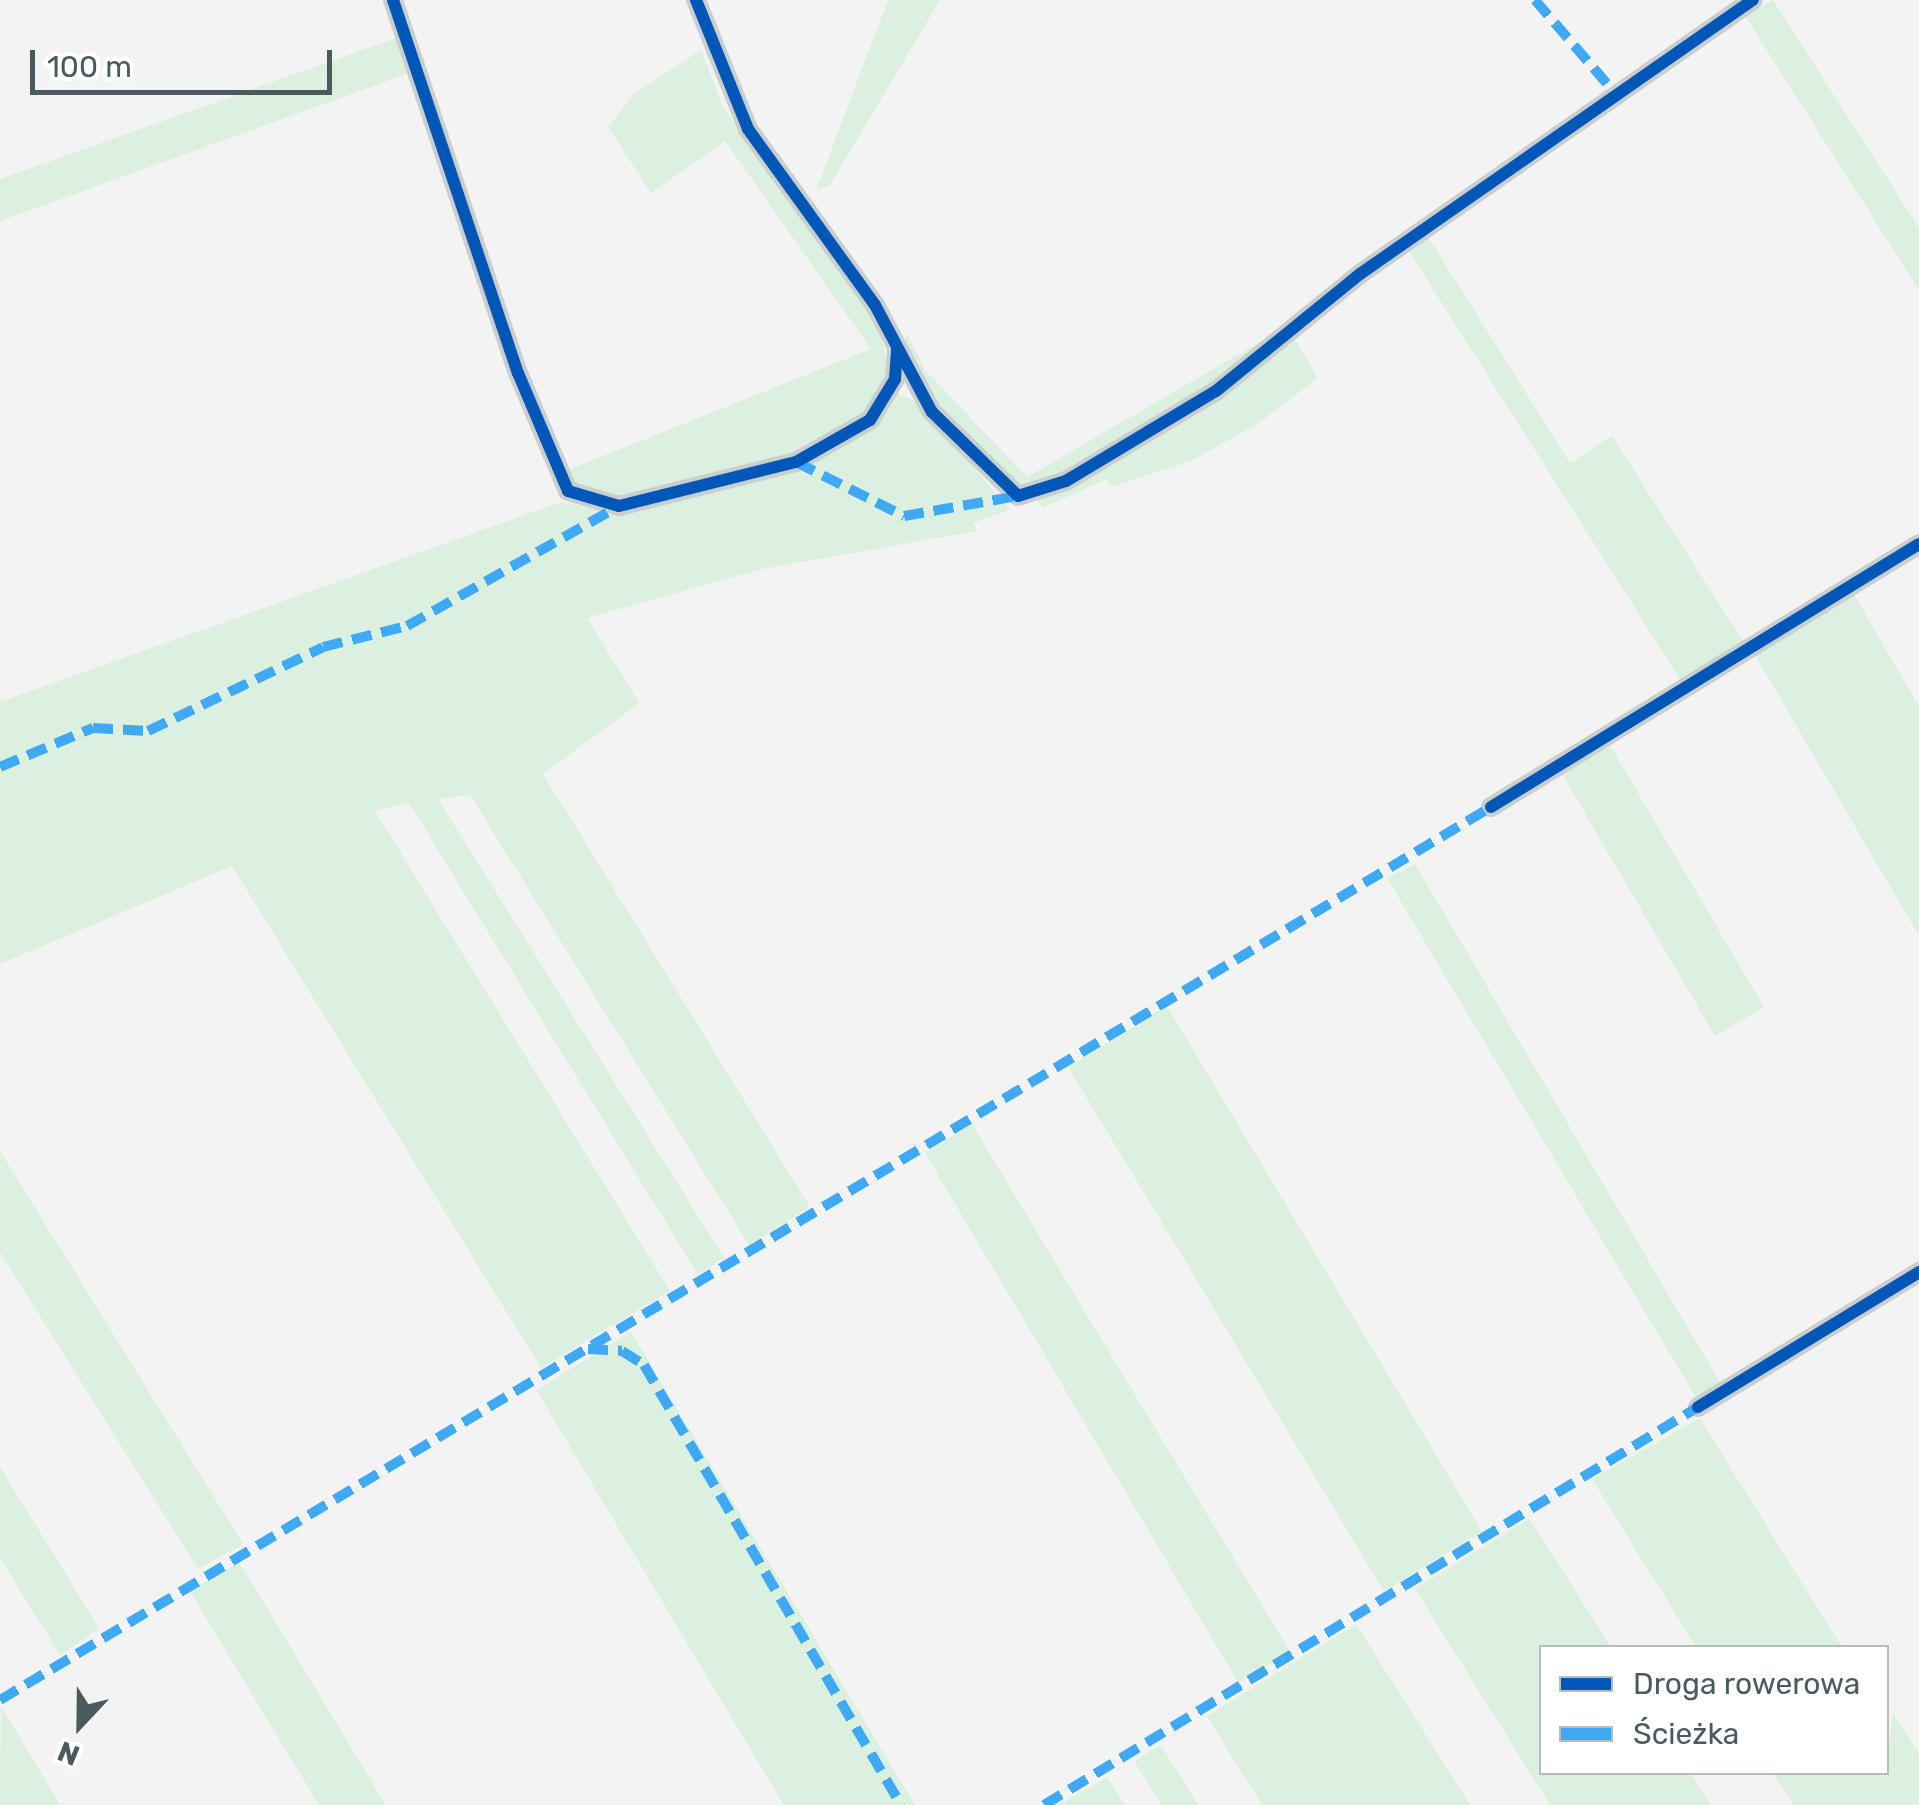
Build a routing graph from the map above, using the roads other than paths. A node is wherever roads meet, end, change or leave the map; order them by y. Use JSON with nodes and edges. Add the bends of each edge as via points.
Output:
{"nodes":[{"id":1,"x":393,"y":0,"type":"edge"},
{"id":2,"x":696,"y":0,"type":"edge"},
{"id":3,"x":1753,"y":0,"type":"edge"},
{"id":4,"x":897,"y":349,"type":"junction"},
{"id":5,"x":1919,"y":544,"type":"edge"},
{"id":6,"x":1492,"y":808,"type":"dead end"},
{"id":7,"x":1919,"y":1272,"type":"edge"},
{"id":8,"x":1698,"y":1407,"type":"dead end"}],
"edges":[{"from":1,"to":4,"type":"street","via":[[518,373],[568,491],[619,506],[796,462],[870,420],[895,379]]},
{"from":2,"to":4,"type":"street","via":[[748,129],[848,263]]},
{"from":3,"to":4,"type":"street","via":[[1360,274],[1216,391],[1044,490],[1001,488],[932,412]]},
{"from":5,"to":6,"type":"street"},
{"from":7,"to":8,"type":"street"}]}
